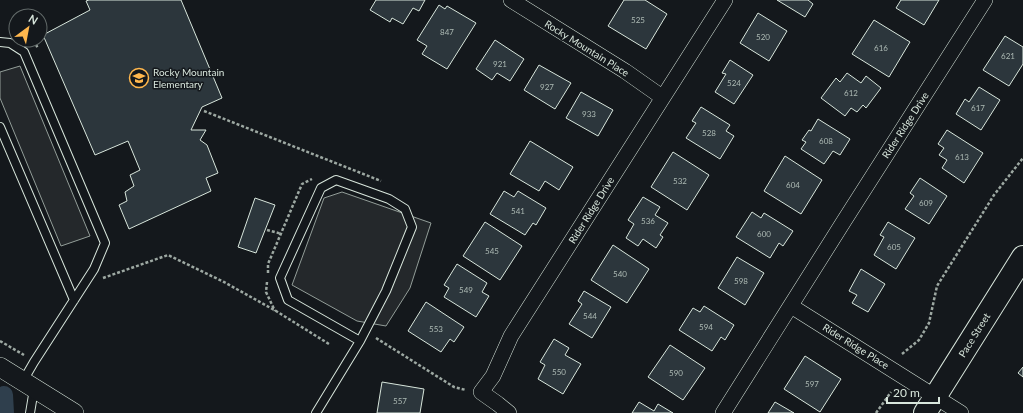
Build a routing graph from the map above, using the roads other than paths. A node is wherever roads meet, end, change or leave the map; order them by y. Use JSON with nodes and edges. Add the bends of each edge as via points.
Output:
{"nodes":[{"id":1,"x":511,"y":0,"type":"edge"},
{"id":2,"x":724,"y":0,"type":"edge"},
{"id":3,"x":985,"y":0,"type":"edge"},
{"id":4,"x":0,"y":42,"type":"edge"},
{"id":5,"x":662,"y":97,"type":"junction"},
{"id":6,"x":0,"y":127,"type":"edge"},
{"id":7,"x":1023,"y":257,"type":"edge"},
{"id":8,"x":74,"y":300,"type":"junction"},
{"id":9,"x":791,"y":306,"type":"junction"},
{"id":10,"x":360,"y":341,"type":"junction"},
{"id":11,"x":0,"y":367,"type":"edge"},
{"id":12,"x":28,"y":385,"type":"junction"},
{"id":13,"x":930,"y":405,"type":"edge"},
{"id":14,"x":30,"y":413,"type":"edge"},
{"id":15,"x":74,"y":413,"type":"edge"},
{"id":16,"x":316,"y":413,"type":"edge"},
{"id":17,"x":509,"y":413,"type":"edge"},
{"id":18,"x":723,"y":413,"type":"edge"},
{"id":19,"x":961,"y":413,"type":"edge"}],
"edges":[{"from":1,"to":5,"type":"street","name":"Rocky Mountain Place"},
{"from":2,"to":5,"type":"street","name":"Rider Ridge Drive"},
{"from":3,"to":9,"type":"street","name":"Rider Ridge Drive"},
{"from":4,"to":8,"type":"lane","via":[[10,43],[24,52],[105,243],[94,269]]},
{"from":5,"to":17,"type":"street","name":"Rider Ridge Drive","via":[[512,336],[493,376],[481,392]]},
{"from":6,"to":8,"type":"lane"},
{"from":7,"to":13,"type":"main road","name":"Pace Street"},
{"from":8,"to":12,"type":"lane","via":[[34,362]]},
{"from":9,"to":13,"type":"street","name":"Rider Ridge Place"},
{"from":9,"to":18,"type":"street","name":"Rider Ridge Drive"},
{"from":10,"to":10,"type":"lane","via":[[386,291],[412,226],[406,209],[390,199],[336,180],[321,188],[280,278],[288,300]]},
{"from":10,"to":16,"type":"lane"},
{"from":11,"to":12,"type":"street"},
{"from":12,"to":14,"type":"lane"},
{"from":12,"to":15,"type":"street"},
{"from":13,"to":19,"type":"street","name":"Rider Ridge Place"}]}
